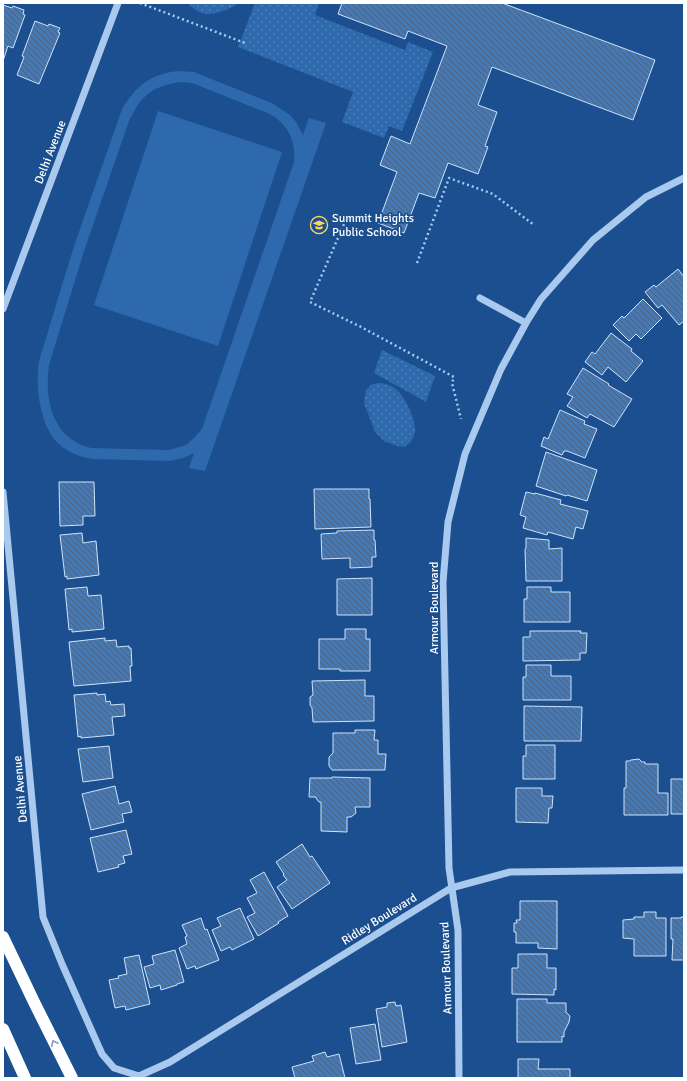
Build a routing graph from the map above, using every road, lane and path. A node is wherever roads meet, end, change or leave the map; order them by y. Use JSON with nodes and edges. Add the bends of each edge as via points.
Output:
{"nodes":[{"id":1,"x":118,"y":3,"type":"edge"},
{"id":2,"x":140,"y":3,"type":"edge"},
{"id":3,"x":245,"y":42,"type":"dead end"},
{"id":4,"x":684,"y":178,"type":"edge"},
{"id":5,"x":348,"y":215,"type":"dead end"},
{"id":6,"x":534,"y":225,"type":"dead end"},
{"id":7,"x":417,"y":263,"type":"dead end"},
{"id":8,"x":480,"y":298,"type":"dead end"},
{"id":9,"x":3,"y":309,"type":"edge"},
{"id":10,"x":526,"y":323,"type":"junction"},
{"id":11,"x":461,"y":420,"type":"dead end"},
{"id":12,"x":3,"y":492,"type":"edge"},
{"id":13,"x":684,"y":870,"type":"edge"},
{"id":14,"x":452,"y":888,"type":"junction"},
{"id":15,"x":3,"y":936,"type":"edge"},
{"id":16,"x":3,"y":1029,"type":"edge"},
{"id":17,"x":114,"y":1068,"type":"joint"},
{"id":18,"x":25,"y":1078,"type":"edge"},
{"id":19,"x":72,"y":1078,"type":"edge"},
{"id":20,"x":459,"y":1078,"type":"edge"}],
"edges":[{"from":1,"to":9,"type":"street","name":"Delhi Avenue"},
{"from":2,"to":3,"type":"path"},
{"from":4,"to":10,"type":"street","name":"Armour Boulevard","via":[[646,197],[593,240],[541,299]]},
{"from":5,"to":11,"type":"path","via":[[310,302],[454,377],[452,383]]},
{"from":6,"to":7,"type":"path","via":[[493,194],[449,178]]},
{"from":8,"to":10,"type":"street"},
{"from":10,"to":14,"type":"street","name":"Armour Boulevard","via":[[501,369],[465,454],[448,522],[443,582]]},
{"from":12,"to":17,"type":"street","name":"Delhi Avenue","via":[[43,918],[102,1054]]},
{"from":13,"to":14,"type":"street","name":"Ridley Boulevard","via":[[510,872]]},
{"from":14,"to":17,"type":"street","name":"Ridley Boulevard","via":[[170,1062],[139,1076]]},
{"from":14,"to":20,"type":"street","name":"Armour Boulevard","via":[[458,930]]},
{"from":19,"to":15,"type":"highway","one_way":true},
{"from":16,"to":18,"type":"highway"}]}
